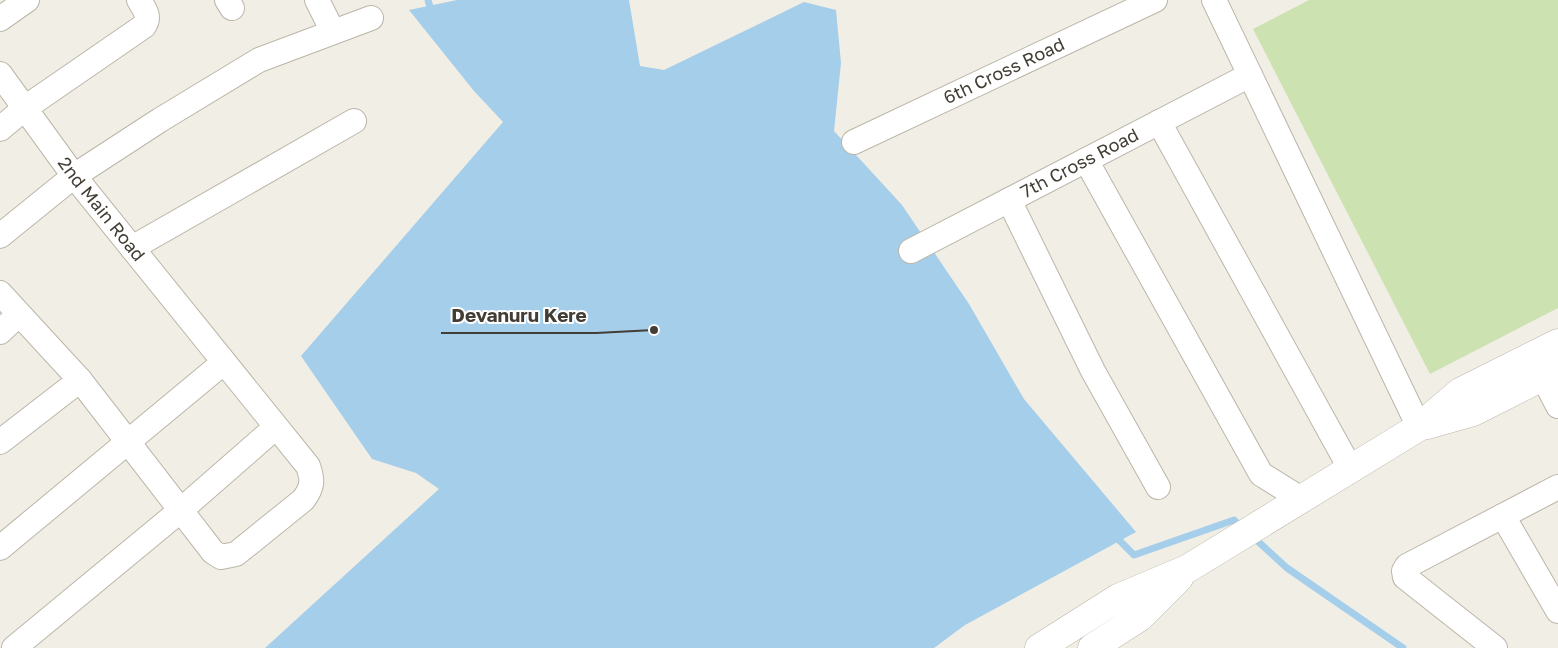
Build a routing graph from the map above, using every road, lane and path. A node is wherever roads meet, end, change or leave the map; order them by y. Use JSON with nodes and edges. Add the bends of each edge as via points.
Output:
{"nodes":[{"id":1,"x":27,"y":0,"type":"edge"},
{"id":2,"x":139,"y":0,"type":"edge"},
{"id":3,"x":317,"y":0,"type":"edge"},
{"id":4,"x":1155,"y":0,"type":"edge"},
{"id":5,"x":1214,"y":0,"type":"edge"},
{"id":6,"x":371,"y":18,"type":"dead end"},
{"id":7,"x":0,"y":19,"type":"edge"},
{"id":8,"x":333,"y":32,"type":"junction"},
{"id":9,"x":0,"y":74,"type":"edge"},
{"id":10,"x":1250,"y":75,"type":"junction"},
{"id":11,"x":25,"y":108,"type":"junction"},
{"id":12,"x":354,"y":121,"type":"dead end"},
{"id":13,"x":1159,"y":122,"type":"junction"},
{"id":14,"x":0,"y":129,"type":"edge"},
{"id":15,"x":854,"y":142,"type":"dead end"},
{"id":16,"x":1086,"y":160,"type":"junction"},
{"id":17,"x":74,"y":176,"type":"junction"},
{"id":18,"x":1009,"y":200,"type":"junction"},
{"id":19,"x":0,"y":236,"type":"edge"},
{"id":20,"x":132,"y":248,"type":"junction"},
{"id":21,"x":911,"y":251,"type":"dead end"},
{"id":22,"x":0,"y":293,"type":"edge"},
{"id":23,"x":18,"y":315,"type":"junction"},
{"id":24,"x":0,"y":332,"type":"edge"},
{"id":25,"x":1558,"y":343,"type":"edge"},
{"id":26,"x":223,"y":363,"type":"junction"},
{"id":27,"x":1551,"y":373,"type":"edge"},
{"id":28,"x":80,"y":380,"type":"junction"},
{"id":29,"x":1558,"y":406,"type":"edge"},
{"id":30,"x":276,"y":427,"type":"junction"},
{"id":31,"x":1419,"y":427,"type":"junction"},
{"id":32,"x":0,"y":442,"type":"edge"},
{"id":33,"x":128,"y":442,"type":"junction"},
{"id":34,"x":1350,"y":468,"type":"junction"},
{"id":35,"x":1158,"y":487,"type":"dead end"},
{"id":36,"x":1558,"y":487,"type":"edge"},
{"id":37,"x":1291,"y":504,"type":"junction"},
{"id":38,"x":181,"y":510,"type":"junction"},
{"id":39,"x":1503,"y":516,"type":"junction"},
{"id":40,"x":0,"y":548,"type":"edge"},
{"id":41,"x":1187,"y":569,"type":"junction"},
{"id":42,"x":1558,"y":611,"type":"edge"},
{"id":43,"x":14,"y":648,"type":"edge"},
{"id":44,"x":1039,"y":648,"type":"edge"},
{"id":45,"x":1092,"y":648,"type":"edge"},
{"id":46,"x":1495,"y":648,"type":"edge"}],
"edges":[{"from":1,"to":7,"type":"street"},
{"from":2,"to":11,"type":"street","via":[[147,14],[148,21],[144,26]]},
{"from":3,"to":8,"type":"street"},
{"from":4,"to":15,"type":"street","name":"6th Cross Road"},
{"from":5,"to":10,"type":"street"},
{"from":6,"to":8,"type":"street"},
{"from":8,"to":17,"type":"street","via":[[259,60]]},
{"from":9,"to":11,"type":"street","name":"2nd Main Road"},
{"from":10,"to":13,"type":"street","name":"7th Cross Road"},
{"from":10,"to":31,"type":"street"},
{"from":11,"to":14,"type":"street"},
{"from":11,"to":17,"type":"street","name":"2nd Main Road"},
{"from":12,"to":20,"type":"street"},
{"from":13,"to":16,"type":"street","name":"7th Cross Road"},
{"from":13,"to":34,"type":"street"},
{"from":16,"to":18,"type":"street","name":"7th Cross Road"},
{"from":16,"to":37,"type":"street","via":[[1261,474]]},
{"from":17,"to":19,"type":"street"},
{"from":17,"to":20,"type":"street","name":"2nd Main Road"},
{"from":18,"to":21,"type":"street","name":"7th Cross Road"},
{"from":18,"to":35,"type":"street","via":[[1093,371]]},
{"from":20,"to":26,"type":"street","name":"2nd Main Road"},
{"from":22,"to":23,"type":"street"},
{"from":23,"to":24,"type":"street"},
{"from":23,"to":28,"type":"street"},
{"from":25,"to":31,"type":"street","via":[[1460,392]]},
{"from":26,"to":30,"type":"street","name":"2nd Main Road"},
{"from":26,"to":33,"type":"street"},
{"from":27,"to":29,"type":"street"},
{"from":27,"to":31,"type":"street","via":[[1473,412]]},
{"from":28,"to":32,"type":"street"},
{"from":28,"to":33,"type":"street"},
{"from":30,"to":38,"type":"street"},
{"from":30,"to":38,"type":"street","name":"2nd Main Road","via":[[308,466],[312,489],[304,500],[228,557],[213,552]]},
{"from":31,"to":34,"type":"street"},
{"from":33,"to":38,"type":"street"},
{"from":33,"to":40,"type":"street"},
{"from":34,"to":37,"type":"street"},
{"from":36,"to":39,"type":"street"},
{"from":37,"to":41,"type":"street"},
{"from":38,"to":43,"type":"street"},
{"from":39,"to":42,"type":"street"},
{"from":39,"to":46,"type":"street","via":[[1407,566],[1404,571],[1405,578]]},
{"from":41,"to":44,"type":"street","via":[[1118,598]]},
{"from":41,"to":45,"type":"street","via":[[1140,617]]}]}
